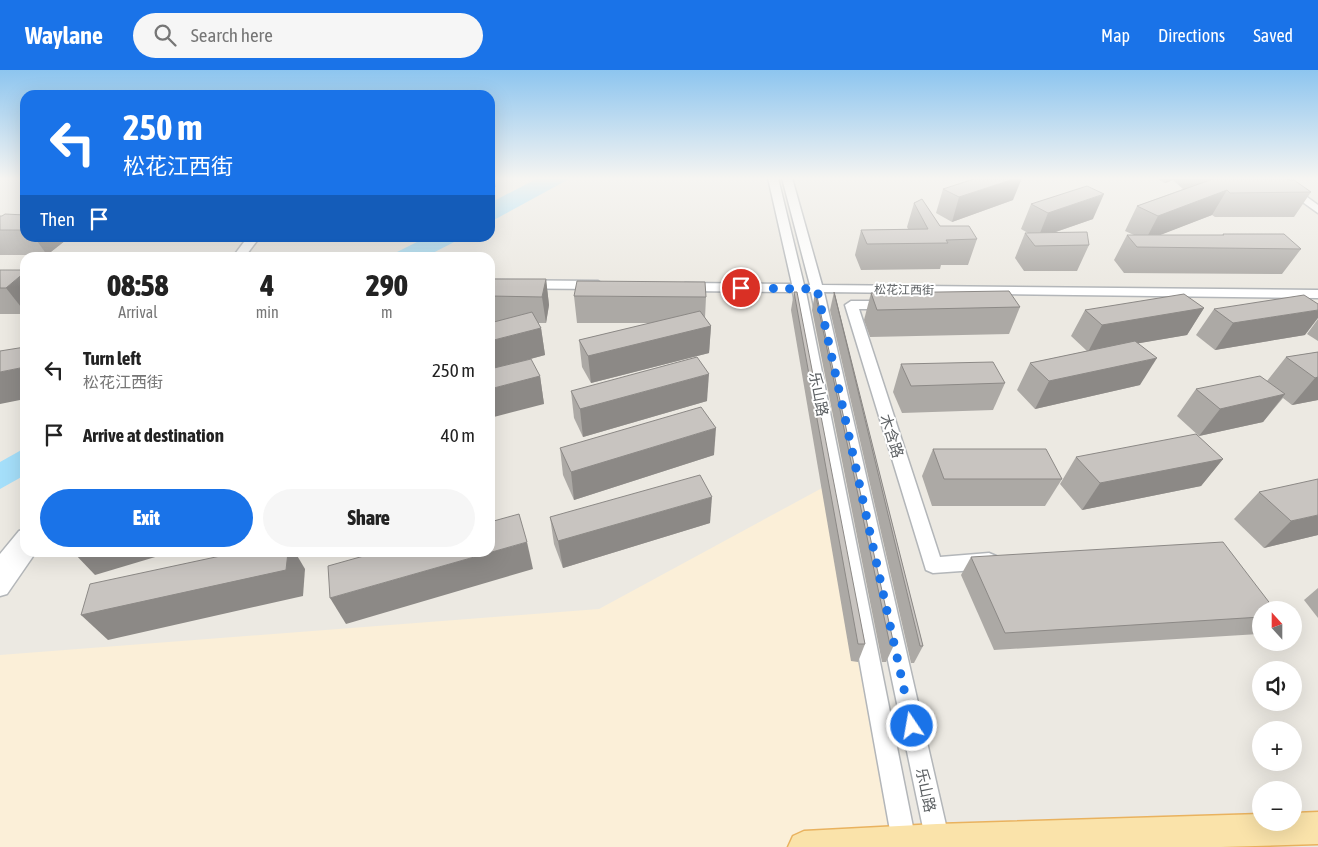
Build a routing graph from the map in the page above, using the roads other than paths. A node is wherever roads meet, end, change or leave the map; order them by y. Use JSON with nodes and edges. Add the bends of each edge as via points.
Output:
{"nodes":[{"id":1,"x":785,"y":214,"type":"edge"},
{"id":2,"x":794,"y":214,"type":"edge"},
{"id":3,"x":495,"y":284,"type":"edge"},
{"id":4,"x":610,"y":285,"type":"edge"},
{"id":5,"x":670,"y":286,"type":"edge"},
{"id":6,"x":808,"y":288,"type":"junction"},
{"id":7,"x":1318,"y":294,"type":"edge"},
{"id":8,"x":1017,"y":305,"type":"edge"},
{"id":9,"x":20,"y":542,"type":"edge"},
{"id":10,"x":22,"y":557,"type":"edge"},
{"id":11,"x":1003,"y":560,"type":"edge"},
{"id":12,"x":0,"y":568,"type":"edge"},
{"id":13,"x":0,"y":588,"type":"edge"},
{"id":14,"x":1318,"y":828,"type":"edge"},
{"id":15,"x":904,"y":844,"type":"edge"},
{"id":16,"x":938,"y":844,"type":"edge"},
{"id":17,"x":804,"y":847,"type":"edge"}],
"edges":[{"from":1,"to":6,"type":"street","name":"乐山路"},
{"from":2,"to":6,"type":"street","name":"乐山路"},
{"from":3,"to":4,"type":"street"},
{"from":5,"to":6,"type":"street","name":"松花江西街"},
{"from":6,"to":7,"type":"street","name":"松花江西街"},
{"from":6,"to":15,"type":"street","name":"乐山路"},
{"from":6,"to":16,"type":"street","name":"乐山路"},
{"from":8,"to":11,"type":"street","name":"木含路","via":[[851,304],[933,565]]},
{"from":9,"to":12,"type":"street"},
{"from":10,"to":13,"type":"street"},
{"from":14,"to":16,"type":"main road"},
{"from":15,"to":16,"type":"main road"},
{"from":15,"to":17,"type":"main road"}]}
